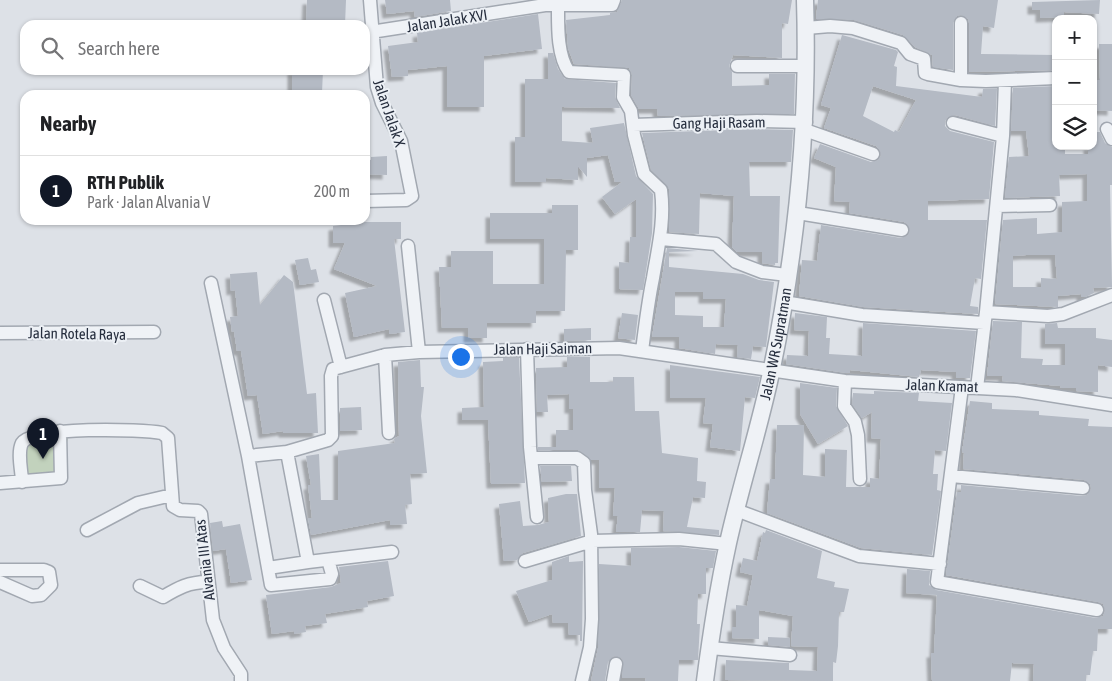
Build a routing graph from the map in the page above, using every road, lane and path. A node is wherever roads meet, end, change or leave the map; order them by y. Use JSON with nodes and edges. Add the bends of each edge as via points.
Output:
{"nodes":[{"id":1,"x":370,"y":0,"type":"edge"},
{"id":2,"x":805,"y":0,"type":"edge"},
{"id":3,"x":613,"y":2,"type":"edge"},
{"id":4,"x":558,"y":5,"type":"junction"},
{"id":5,"x":961,"y":23,"type":"dead end"},
{"id":6,"x":806,"y":28,"type":"junction"},
{"id":7,"x":371,"y":32,"type":"junction"},
{"id":8,"x":737,"y":66,"type":"dead end"},
{"id":9,"x":807,"y":66,"type":"junction"},
{"id":10,"x":1052,"y":78,"type":"edge"},
{"id":11,"x":961,"y":80,"type":"junction"},
{"id":12,"x":1004,"y":81,"type":"junction"},
{"id":13,"x":952,"y":122,"type":"dead end"},
{"id":14,"x":634,"y":125,"type":"junction"},
{"id":15,"x":805,"y":126,"type":"junction"},
{"id":16,"x":1003,"y":136,"type":"junction"},
{"id":17,"x":873,"y":154,"type":"dead end"},
{"id":18,"x":370,"y":201,"type":"edge"},
{"id":19,"x":1050,"y":205,"type":"dead end"},
{"id":20,"x":997,"y":206,"type":"junction"},
{"id":21,"x":798,"y":213,"type":"junction"},
{"id":22,"x":902,"y":230,"type":"dead end"},
{"id":23,"x":661,"y":239,"type":"junction"},
{"id":24,"x":408,"y":246,"type":"dead end"},
{"id":25,"x":787,"y":275,"type":"junction"},
{"id":26,"x":211,"y":283,"type":"dead end"},
{"id":27,"x":1112,"y":295,"type":"edge"},
{"id":28,"x":324,"y":300,"type":"dead end"},
{"id":29,"x":784,"y":302,"type":"junction"},
{"id":30,"x":985,"y":318,"type":"junction"},
{"id":31,"x":154,"y":332,"type":"dead end"},
{"id":32,"x":0,"y":333,"type":"edge"},
{"id":33,"x":527,"y":349,"type":"junction"},
{"id":34,"x":642,"y":351,"type":"junction"},
{"id":35,"x":419,"y":352,"type":"junction"},
{"id":36,"x":385,"y":355,"type":"junction"},
{"id":37,"x":341,"y":367,"type":"junction"},
{"id":38,"x":772,"y":369,"type":"junction"},
{"id":39,"x":845,"y":381,"type":"junction"},
{"id":40,"x":962,"y":387,"type":"junction"},
{"id":41,"x":977,"y":388,"type":"junction"},
{"id":42,"x":1112,"y":405,"type":"edge"},
{"id":43,"x":60,"y":431,"type":"junction"},
{"id":44,"x":389,"y":433,"type":"dead end"},
{"id":45,"x":286,"y":452,"type":"junction"},
{"id":46,"x":248,"y":456,"type":"junction"},
{"id":47,"x":531,"y":458,"type":"junction"},
{"id":48,"x":951,"y":476,"type":"junction"},
{"id":49,"x":860,"y":479,"type":"dead end"},
{"id":50,"x":22,"y":482,"type":"junction"},
{"id":51,"x":0,"y":483,"type":"edge"},
{"id":52,"x":1083,"y":488,"type":"dead end"},
{"id":53,"x":172,"y":495,"type":"junction"},
{"id":54,"x":736,"y":510,"type":"junction"},
{"id":55,"x":538,"y":517,"type":"dead end"},
{"id":56,"x":87,"y":530,"type":"dead end"},
{"id":57,"x":592,"y":541,"type":"junction"},
{"id":58,"x":728,"y":544,"type":"junction"},
{"id":59,"x":392,"y":552,"type":"dead end"},
{"id":60,"x":328,"y":560,"type":"junction"},
{"id":61,"x":308,"y":562,"type":"junction"},
{"id":62,"x":525,"y":562,"type":"dead end"},
{"id":63,"x":940,"y":564,"type":"junction"},
{"id":64,"x":268,"y":568,"type":"junction"},
{"id":65,"x":0,"y":570,"type":"edge"},
{"id":66,"x":0,"y":582,"type":"edge"},
{"id":67,"x":207,"y":582,"type":"junction"},
{"id":68,"x":140,"y":586,"type":"dead end"},
{"id":69,"x":1097,"y":610,"type":"dead end"},
{"id":70,"x":710,"y":648,"type":"junction"},
{"id":71,"x":790,"y":655,"type":"dead end"},
{"id":72,"x":616,"y":664,"type":"dead end"},
{"id":73,"x":242,"y":681,"type":"edge"},
{"id":74,"x":582,"y":681,"type":"edge"},
{"id":75,"x":613,"y":681,"type":"edge"},
{"id":76,"x":705,"y":681,"type":"edge"}],
"edges":[{"from":1,"to":7,"type":"street","name":"Jalan Jalak X"},
{"from":2,"to":6,"type":"street","name":"Jalan WR Supratman"},
{"from":3,"to":4,"type":"street","name":"Jalan Jalak XVI"},
{"from":4,"to":7,"type":"street","name":"Jalan Jalak XVI"},
{"from":4,"to":14,"type":"street","via":[[565,67],[569,72],[624,75],[623,97]]},
{"from":5,"to":11,"type":"street"},
{"from":6,"to":9,"type":"street","name":"Jalan WR Supratman"},
{"from":6,"to":11,"type":"street","via":[[853,28],[901,44],[910,54],[924,59],[925,73]]},
{"from":7,"to":18,"type":"street","name":"Jalan Jalak X","via":[[377,88],[400,141],[412,196],[406,200]]},
{"from":8,"to":9,"type":"street"},
{"from":9,"to":15,"type":"street","name":"Jalan WR Supratman"},
{"from":10,"to":12,"type":"street"},
{"from":11,"to":12,"type":"street"},
{"from":12,"to":16,"type":"street"},
{"from":13,"to":16,"type":"street"},
{"from":14,"to":15,"type":"street","name":"Gang Haji Rasam","via":[[757,121]]},
{"from":14,"to":23,"type":"street","via":[[644,174],[661,190]]},
{"from":15,"to":17,"type":"street","name":"Gang Haji Rasam"},
{"from":15,"to":21,"type":"street","name":"Jalan WR Supratman"},
{"from":16,"to":20,"type":"street"},
{"from":19,"to":20,"type":"street"},
{"from":20,"to":30,"type":"street"},
{"from":21,"to":22,"type":"street"},
{"from":21,"to":25,"type":"street","name":"Jalan WR Supratman"},
{"from":23,"to":25,"type":"street","via":[[716,244],[736,262],[762,272]]},
{"from":23,"to":34,"type":"street"},
{"from":24,"to":35,"type":"street"},
{"from":25,"to":29,"type":"street","name":"Jalan WR Supratman"},
{"from":26,"to":46,"type":"street"},
{"from":27,"to":30,"type":"street","via":[[1063,314]]},
{"from":28,"to":37,"type":"street"},
{"from":29,"to":30,"type":"street","via":[[862,315]]},
{"from":29,"to":38,"type":"street","name":"Jalan WR Supratman"},
{"from":30,"to":41,"type":"street"},
{"from":31,"to":32,"type":"street","name":"Jalan Rotela Raya"},
{"from":33,"to":34,"type":"street","name":"Jalan Haji Saiman","via":[[598,347]]},
{"from":33,"to":35,"type":"street","name":"Jalan Haji Saiman"},
{"from":33,"to":47,"type":"street"},
{"from":34,"to":38,"type":"street","name":"Jalan Haji Saiman"},
{"from":35,"to":36,"type":"street","name":"Jalan Haji Saiman"},
{"from":36,"to":37,"type":"street","name":"Jalan Haji Saiman"},
{"from":36,"to":44,"type":"street"},
{"from":37,"to":45,"type":"street","via":[[333,369],[331,376],[332,436]]},
{"from":38,"to":39,"type":"street","name":"Jalan Kramat"},
{"from":38,"to":54,"type":"street","name":"Jalan WR Supratman"},
{"from":39,"to":40,"type":"street","name":"Jalan Kramat"},
{"from":39,"to":49,"type":"street","via":[[844,406],[855,422],[858,435]]},
{"from":40,"to":41,"type":"street","name":"Jalan Kramat"},
{"from":40,"to":48,"type":"street"},
{"from":41,"to":42,"type":"street","name":"Jalan Kramat","via":[[1016,390]]},
{"from":43,"to":50,"type":"street","via":[[36,435],[23,442]]},
{"from":43,"to":50,"type":"street","via":[[61,478]]},
{"from":43,"to":53,"type":"street","via":[[162,433],[168,438]]},
{"from":45,"to":46,"type":"street"},
{"from":45,"to":61,"type":"street"},
{"from":46,"to":64,"type":"street"},
{"from":47,"to":55,"type":"street"},
{"from":47,"to":57,"type":"street","via":[[577,458],[584,463]]},
{"from":48,"to":52,"type":"street"},
{"from":48,"to":63,"type":"street"},
{"from":50,"to":51,"type":"street"},
{"from":53,"to":56,"type":"street","via":[[138,502]]},
{"from":53,"to":67,"type":"street","name":"Alvania III Atas","via":[[173,506],[201,514]]},
{"from":54,"to":58,"type":"street","name":"Jalan WR Supratman"},
{"from":54,"to":63,"type":"street","via":[[859,556]]},
{"from":57,"to":58,"type":"street","via":[[679,539]]},
{"from":57,"to":62,"type":"street"},
{"from":57,"to":74,"type":"street","via":[[590,647]]},
{"from":58,"to":70,"type":"street","name":"Jalan WR Supratman"},
{"from":59,"to":60,"type":"street"},
{"from":60,"to":61,"type":"street"},
{"from":60,"to":64,"type":"street","via":[[332,574],[330,579],[274,585],[270,582]]},
{"from":61,"to":64,"type":"street"},
{"from":63,"to":69,"type":"street","via":[[937,579],[940,584]]},
{"from":65,"to":66,"type":"street","via":[[44,570],[49,572],[51,585],[41,595],[32,596]]},
{"from":67,"to":68,"type":"street","via":[[181,586],[163,597]]},
{"from":67,"to":73,"type":"street","name":"Alvania III Atas","via":[[212,620]]},
{"from":70,"to":71,"type":"street"},
{"from":70,"to":76,"type":"street","name":"Jalan WR Supratman"},
{"from":72,"to":75,"type":"street"}]}
